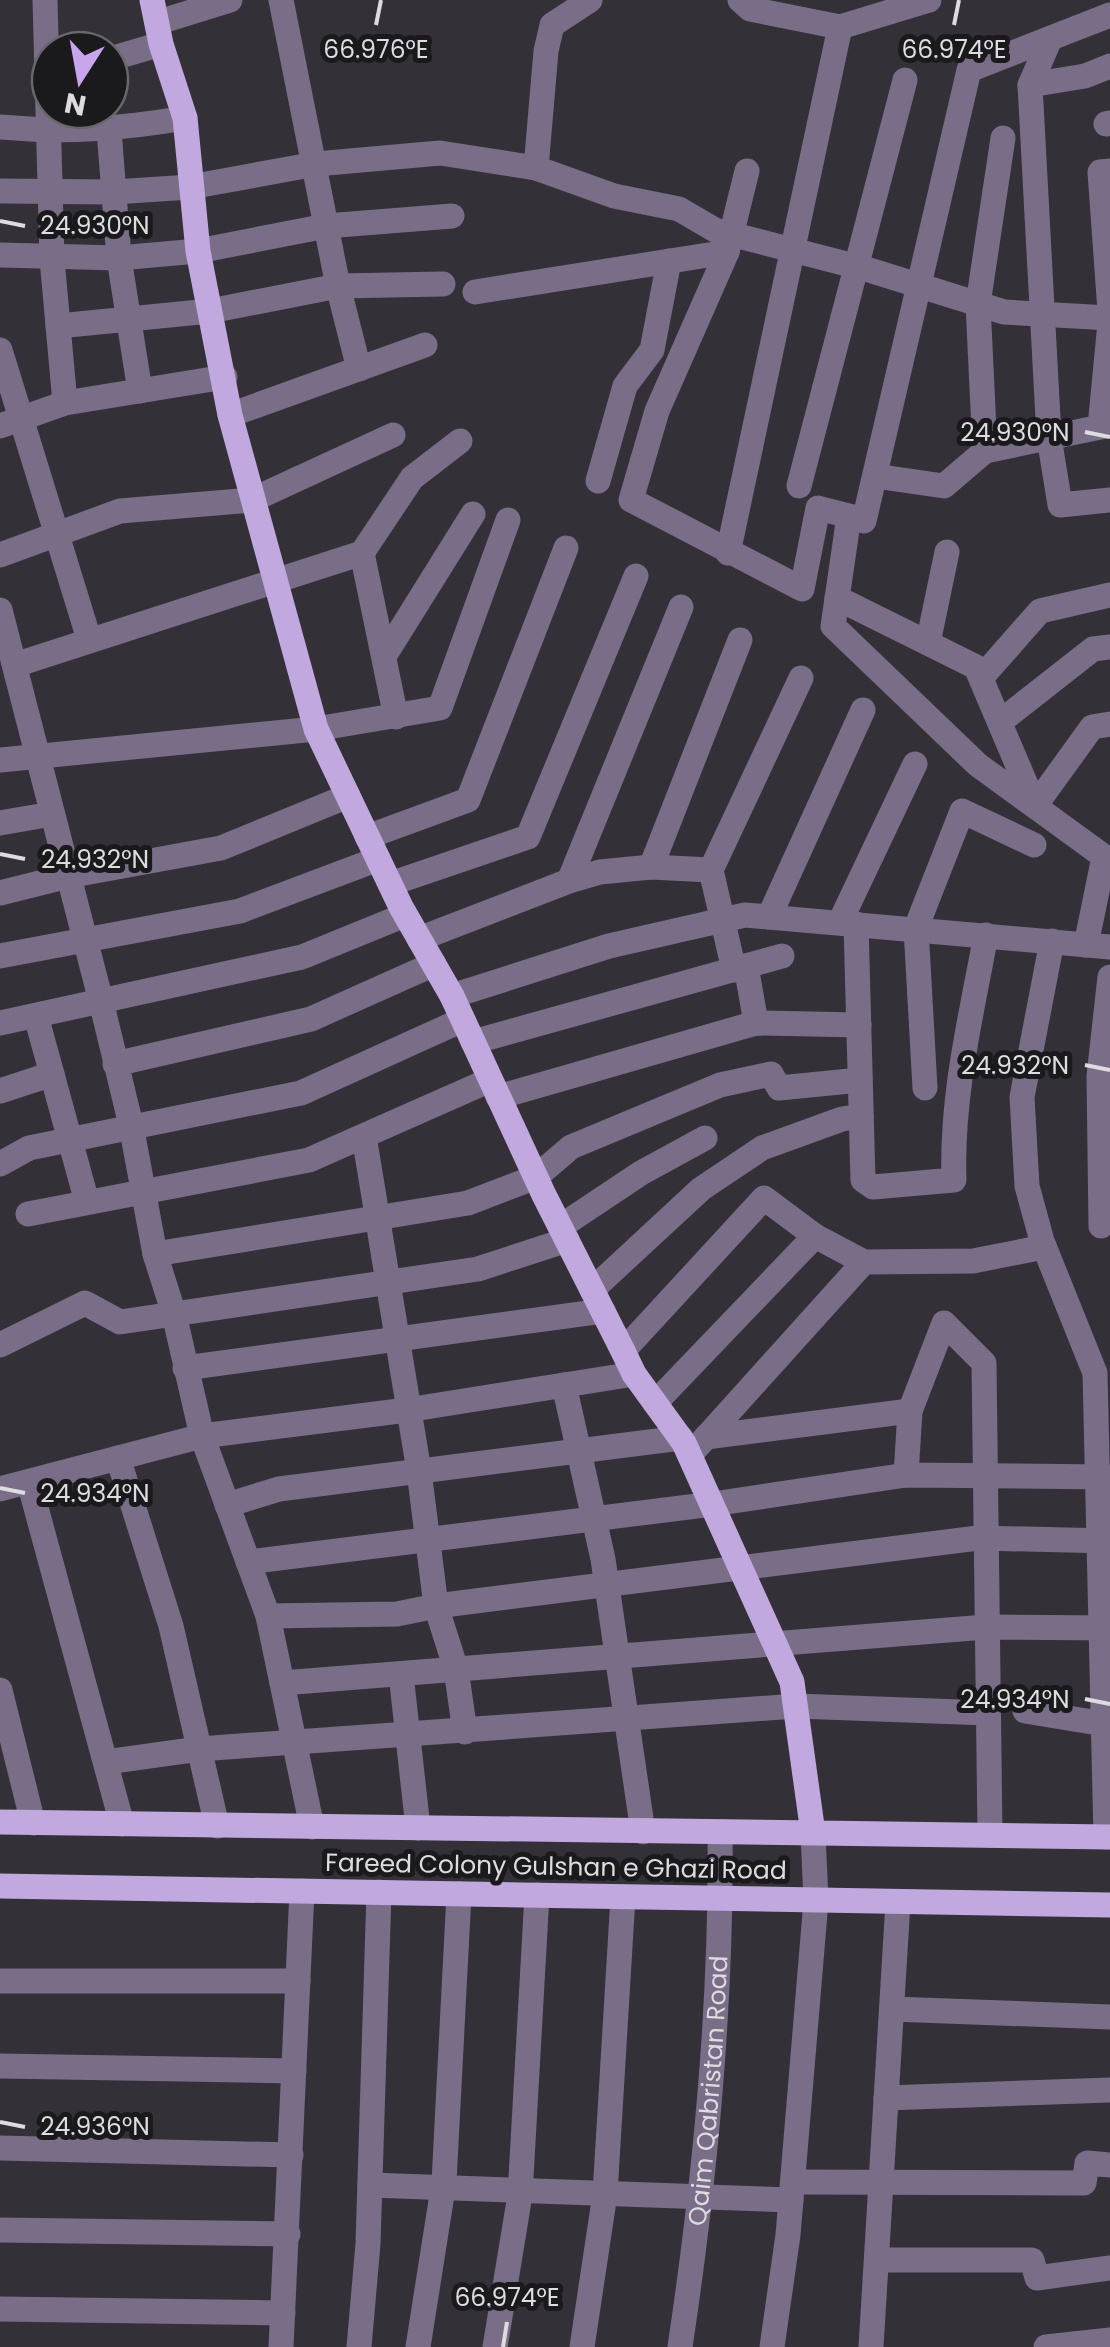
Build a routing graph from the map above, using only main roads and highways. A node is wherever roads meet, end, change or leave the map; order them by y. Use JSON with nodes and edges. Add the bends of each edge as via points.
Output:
{"nodes":[{"id":1,"x":157,"y":22,"type":"edge"},
{"id":2,"x":0,"y":1822,"type":"edge"},
{"id":3,"x":813,"y":1833,"type":"junction"},
{"id":4,"x":1108,"y":1837,"type":"edge"},
{"id":5,"x":0,"y":1886,"type":"edge"},
{"id":6,"x":1110,"y":1905,"type":"edge"}],
"edges":[{"from":1,"to":3,"type":"main road","via":[[185,118],[198,250],[230,415],[316,728],[628,1363],[692,1443],[792,1682]]},
{"from":2,"to":3,"type":"main road","name":"Fareed Colony Gulshan e Ghazi Road"},
{"from":3,"to":4,"type":"main road","name":"Fareed Colony Gulshan e Ghazi Road"},
{"from":5,"to":6,"type":"main road","name":"Fareed Colony Gulshan e Ghazi Road"}]}
